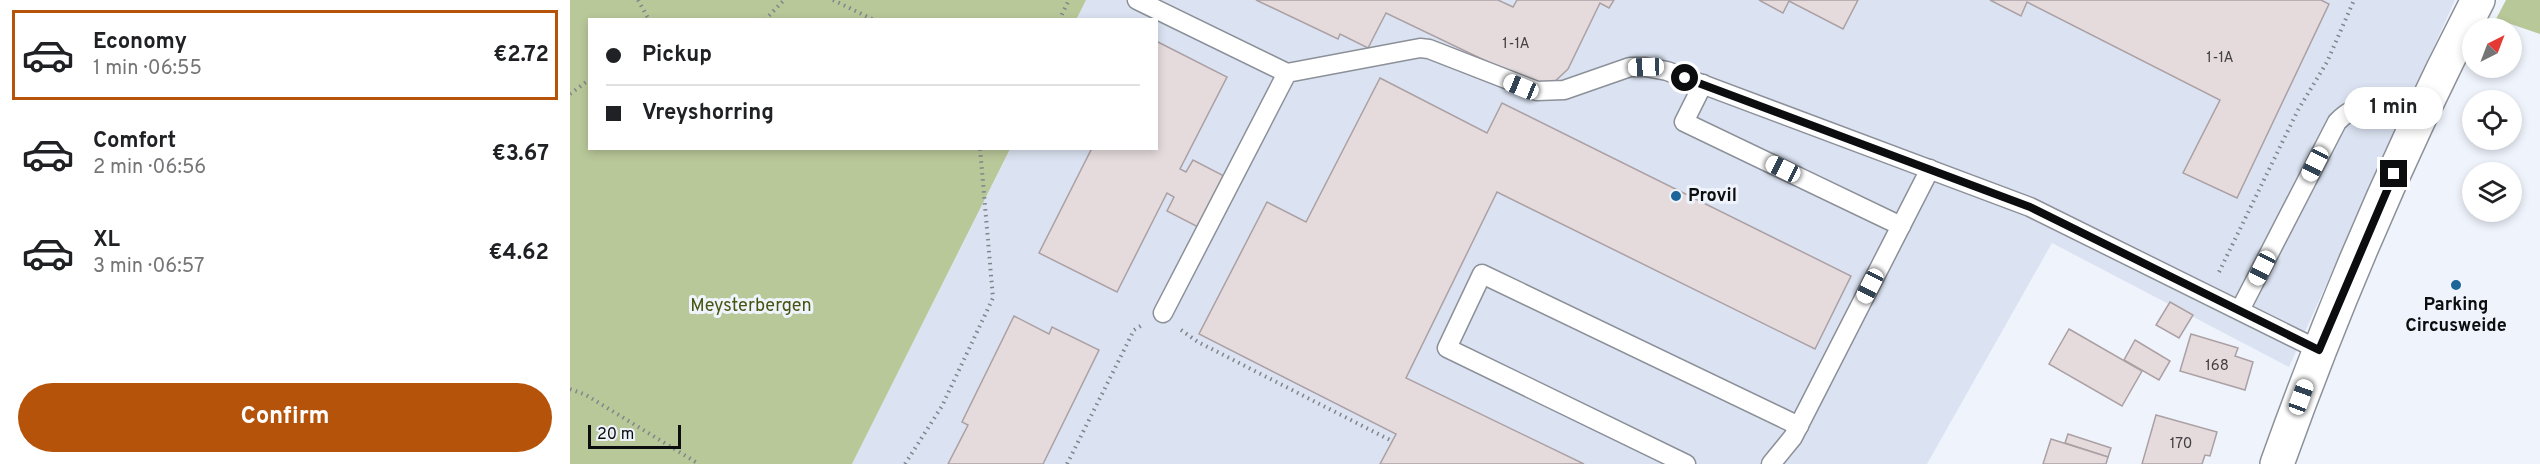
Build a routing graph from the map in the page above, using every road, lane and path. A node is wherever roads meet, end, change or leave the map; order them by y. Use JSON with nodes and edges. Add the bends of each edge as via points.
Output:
{"nodes":[{"id":1,"x":638,"y":0,"type":"edge"},
{"id":2,"x":784,"y":0,"type":"edge"},
{"id":3,"x":832,"y":0,"type":"edge"},
{"id":4,"x":1069,"y":0,"type":"edge"},
{"id":5,"x":1137,"y":0,"type":"edge"},
{"id":6,"x":2354,"y":0,"type":"edge"},
{"id":7,"x":2478,"y":0,"type":"edge"},
{"id":8,"x":648,"y":18,"type":"edge"},
{"id":9,"x":767,"y":18,"type":"edge"},
{"id":10,"x":870,"y":18,"type":"edge"},
{"id":11,"x":1060,"y":18,"type":"edge"},
{"id":12,"x":1287,"y":73,"type":"junction"},
{"id":13,"x":588,"y":81,"type":"edge"},
{"id":14,"x":1703,"y":84,"type":"junction"},
{"id":15,"x":570,"y":94,"type":"edge"},
{"id":16,"x":2418,"y":121,"type":"junction"},
{"id":17,"x":980,"y":150,"type":"edge"},
{"id":18,"x":1930,"y":169,"type":"junction"},
{"id":19,"x":1901,"y":226,"type":"junction"},
{"id":20,"x":2208,"y":294,"type":"junction"},
{"id":21,"x":2240,"y":310,"type":"junction"},
{"id":22,"x":1163,"y":314,"type":"junction"},
{"id":23,"x":2319,"y":350,"type":"junction"},
{"id":24,"x":570,"y":389,"type":"edge"},
{"id":25,"x":1799,"y":426,"type":"junction"},
{"id":26,"x":1392,"y":441,"type":"dead end"},
{"id":27,"x":699,"y":464,"type":"edge"},
{"id":28,"x":905,"y":464,"type":"edge"},
{"id":29,"x":1067,"y":464,"type":"edge"},
{"id":30,"x":1686,"y":464,"type":"edge"},
{"id":31,"x":1771,"y":464,"type":"edge"},
{"id":32,"x":2277,"y":464,"type":"edge"}],
"edges":[{"from":1,"to":8,"type":"path"},
{"from":2,"to":9,"type":"path"},
{"from":3,"to":10,"type":"path"},
{"from":4,"to":11,"type":"path"},
{"from":5,"to":12,"type":"lane"},
{"from":6,"to":20,"type":"path","via":[[2327,62],[2298,110]]},
{"from":7,"to":16,"type":"street"},
{"from":12,"to":14,"type":"lane","via":[[1420,48],[1537,91],[1564,90],[1630,68],[1646,67]]},
{"from":12,"to":22,"type":"lane"},
{"from":13,"to":15,"type":"path"},
{"from":14,"to":18,"type":"lane"},
{"from":14,"to":19,"type":"lane","via":[[1684,122]]},
{"from":16,"to":21,"type":"lane","via":[[2375,107],[2354,107],[2346,112],[2337,122]]},
{"from":16,"to":23,"type":"street"},
{"from":17,"to":28,"type":"path","via":[[993,298],[942,406]]},
{"from":18,"to":19,"type":"lane"},
{"from":18,"to":20,"type":"lane","via":[[2030,207]]},
{"from":19,"to":25,"type":"lane"},
{"from":20,"to":21,"type":"lane"},
{"from":21,"to":23,"type":"lane"},
{"from":22,"to":26,"type":"path","via":[[1198,342]]},
{"from":22,"to":29,"type":"path","via":[[1134,330]]},
{"from":23,"to":32,"type":"street"},
{"from":24,"to":27,"type":"path"},
{"from":25,"to":30,"type":"lane","via":[[1482,274],[1447,348]]},
{"from":25,"to":31,"type":"lane"}]}
